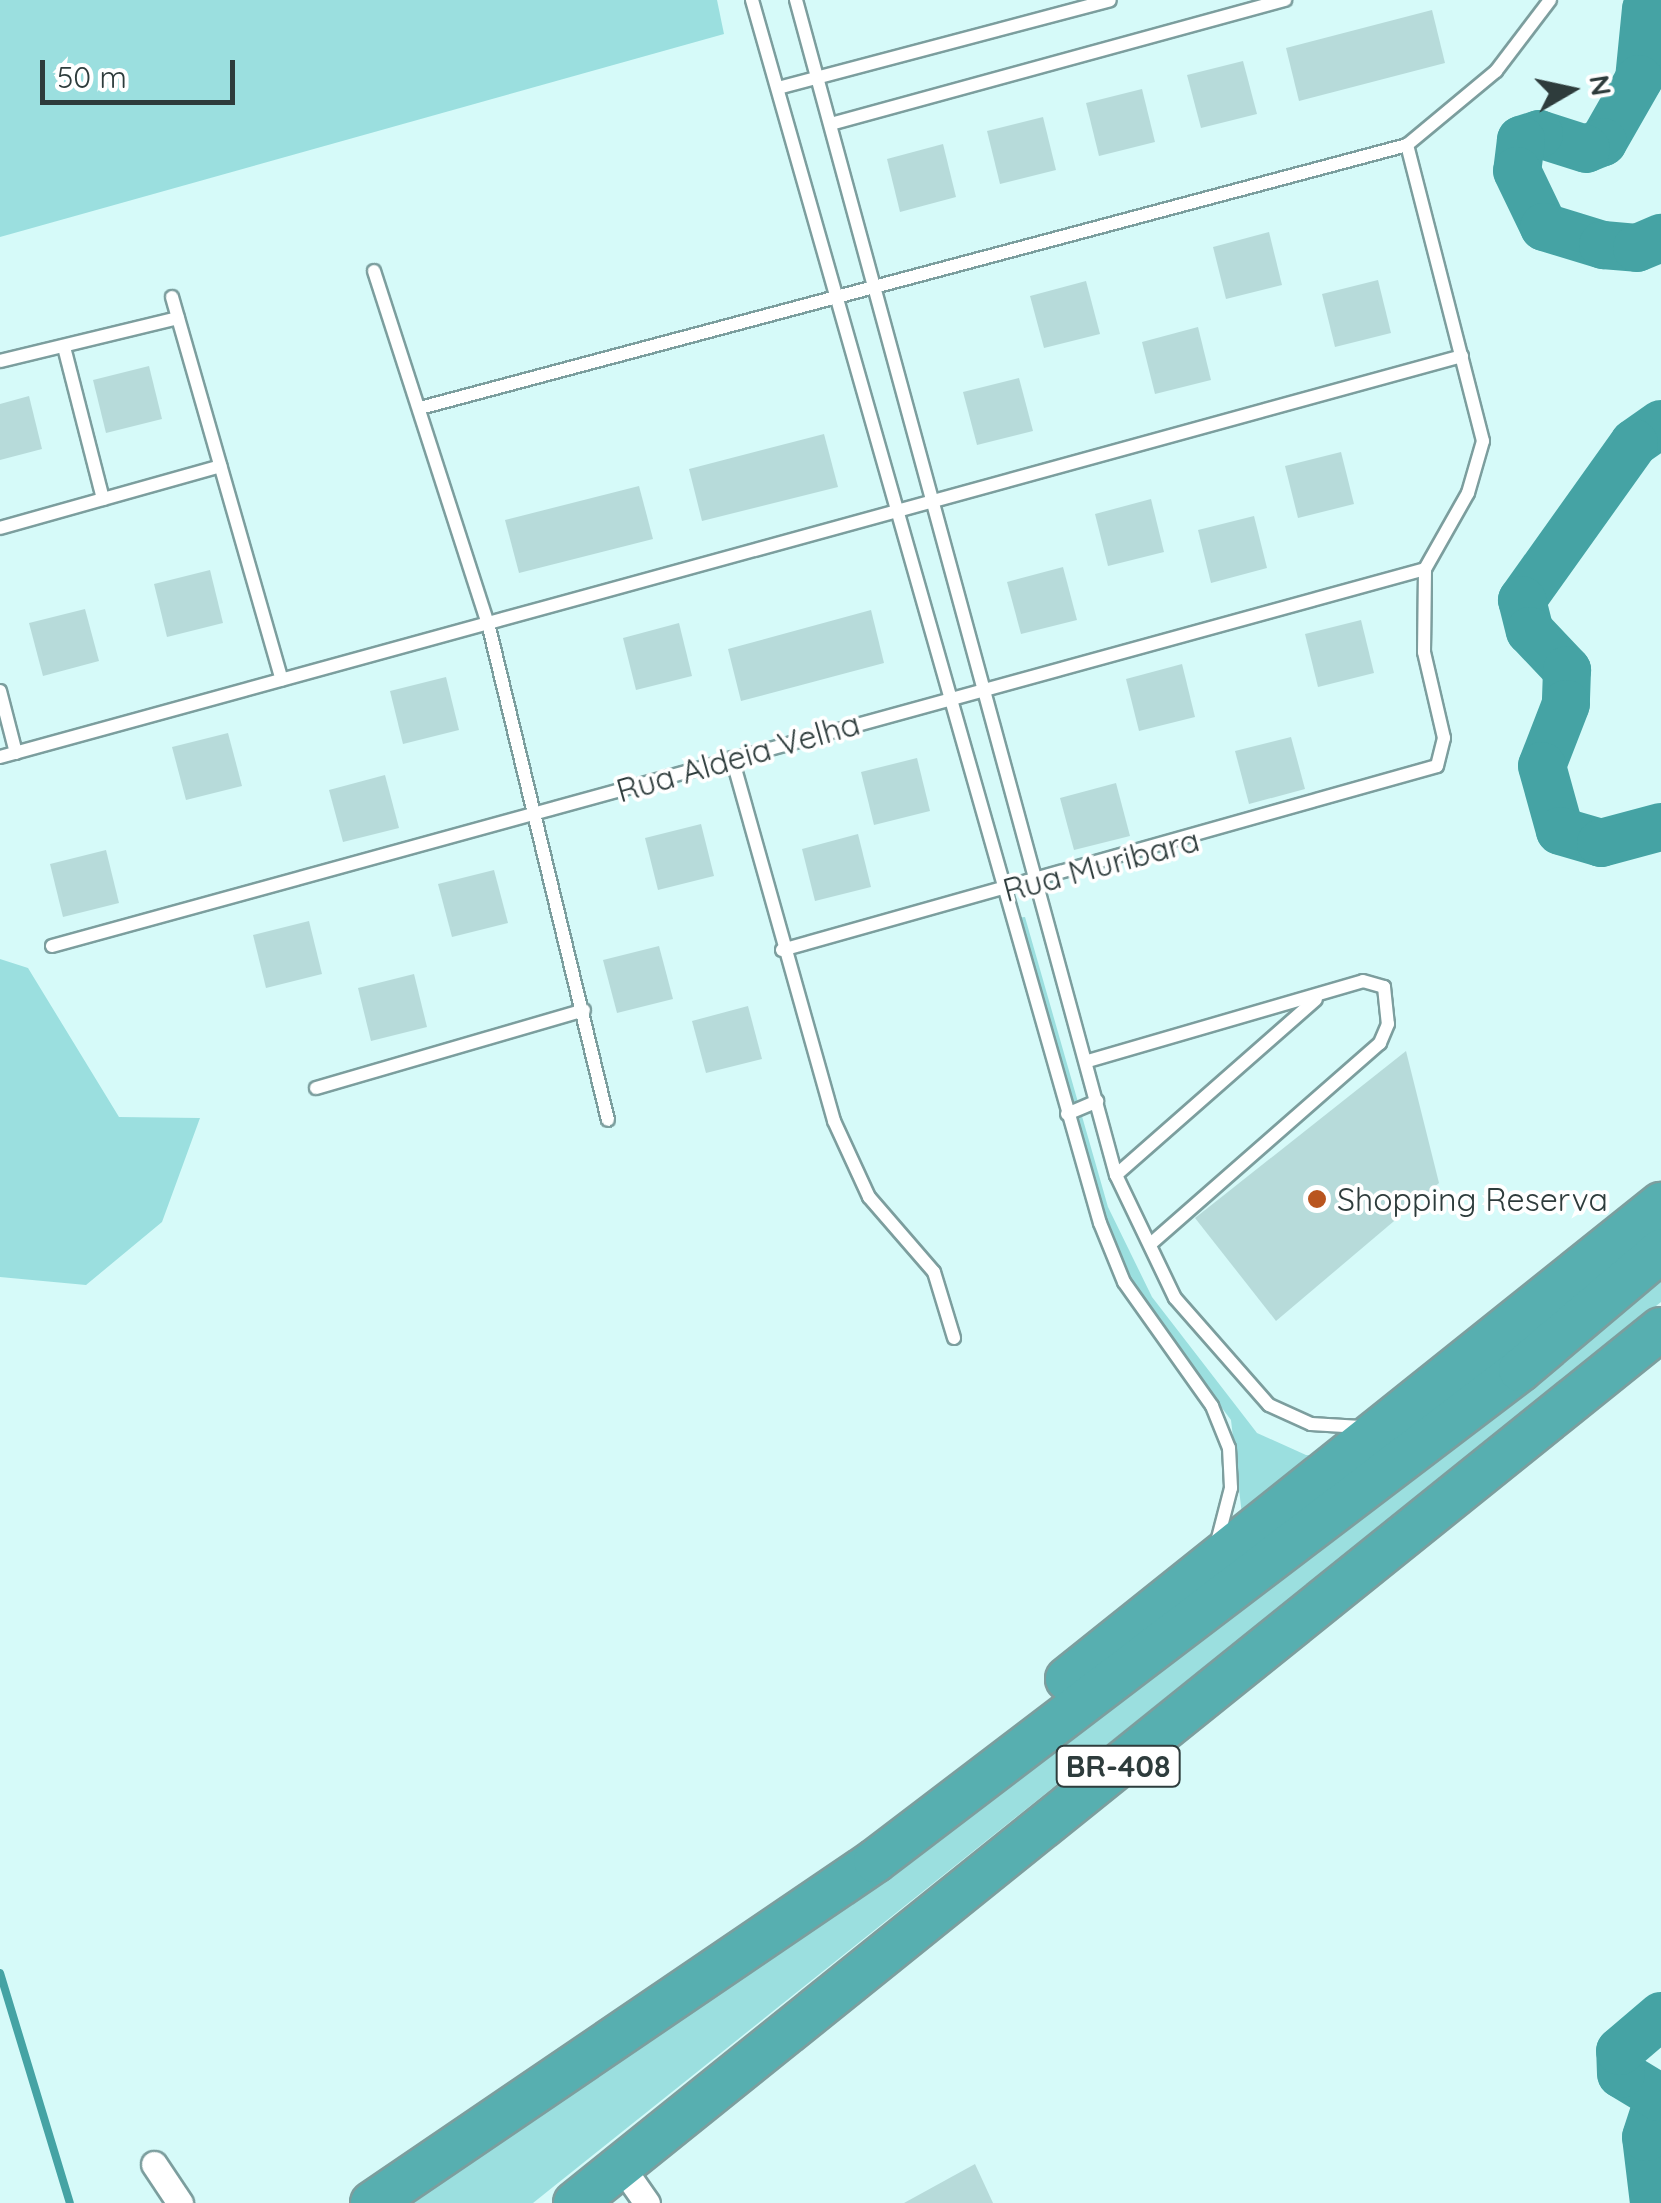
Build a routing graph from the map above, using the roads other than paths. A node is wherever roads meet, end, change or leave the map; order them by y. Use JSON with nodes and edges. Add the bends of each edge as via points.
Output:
{"nodes":[{"id":1,"x":752,"y":0,"type":"edge"},
{"id":2,"x":796,"y":0,"type":"edge"},
{"id":3,"x":1110,"y":0,"type":"edge"},
{"id":4,"x":1285,"y":0,"type":"edge"},
{"id":5,"x":1550,"y":0,"type":"edge"},
{"id":6,"x":817,"y":77,"type":"junction"},
{"id":7,"x":778,"y":88,"type":"junction"},
{"id":8,"x":831,"y":124,"type":"junction"},
{"id":9,"x":1407,"y":145,"type":"junction"},
{"id":10,"x":374,"y":271,"type":"dead end"},
{"id":11,"x":877,"y":286,"type":"junction"},
{"id":12,"x":839,"y":295,"type":"junction"},
{"id":13,"x":172,"y":298,"type":"dead end"},
{"id":14,"x":178,"y":318,"type":"junction"},
{"id":15,"x":64,"y":347,"type":"junction"},
{"id":16,"x":1462,"y":356,"type":"junction"},
{"id":17,"x":0,"y":362,"type":"edge"},
{"id":18,"x":420,"y":408,"type":"junction"},
{"id":19,"x":220,"y":466,"type":"junction"},
{"id":20,"x":103,"y":499,"type":"junction"},
{"id":21,"x":934,"y":500,"type":"junction"},
{"id":22,"x":900,"y":511,"type":"junction"},
{"id":23,"x":0,"y":528,"type":"edge"},
{"id":24,"x":1424,"y":569,"type":"junction"},
{"id":25,"x":488,"y":623,"type":"junction"},
{"id":26,"x":282,"y":680,"type":"junction"},
{"id":27,"x":985,"y":687,"type":"junction"},
{"id":28,"x":0,"y":691,"type":"edge"},
{"id":29,"x":953,"y":695,"type":"junction"},
{"id":30,"x":16,"y":752,"type":"junction"},
{"id":31,"x":0,"y":757,"type":"edge"},
{"id":32,"x":732,"y":758,"type":"junction"},
{"id":33,"x":536,"y":815,"type":"junction"},
{"id":34,"x":1039,"y":882,"type":"junction"},
{"id":35,"x":1008,"y":890,"type":"junction"},
{"id":36,"x":52,"y":946,"type":"dead end"},
{"id":37,"x":782,"y":950,"type":"junction"},
{"id":38,"x":1322,"y":994,"type":"junction"},
{"id":39,"x":584,"y":1010,"type":"junction"},
{"id":40,"x":1088,"y":1061,"type":"junction"},
{"id":41,"x":316,"y":1088,"type":"dead end"},
{"id":42,"x":1097,"y":1101,"type":"junction"},
{"id":43,"x":1067,"y":1114,"type":"junction"},
{"id":44,"x":608,"y":1120,"type":"dead end"},
{"id":45,"x":1116,"y":1175,"type":"junction"},
{"id":46,"x":1661,"y":1204,"type":"edge"},
{"id":47,"x":1150,"y":1244,"type":"junction"},
{"id":48,"x":1661,"y":1251,"type":"edge"},
{"id":49,"x":1661,"y":1329,"type":"edge"},
{"id":50,"x":954,"y":1338,"type":"dead end"},
{"id":51,"x":1384,"y":1429,"type":"junction"},
{"id":52,"x":1209,"y":1570,"type":"junction"},
{"id":53,"x":876,"y":1860,"type":"junction"},
{"id":54,"x":154,"y":2164,"type":"dead end"},
{"id":55,"x":621,"y":2166,"type":"junction"},
{"id":56,"x":180,"y":2203,"type":"edge"},
{"id":57,"x":372,"y":2203,"type":"edge"},
{"id":58,"x":574,"y":2203,"type":"edge"},
{"id":59,"x":647,"y":2203,"type":"edge"}],
"edges":[{"from":1,"to":7,"type":"lane"},
{"from":2,"to":6,"type":"lane"},
{"from":3,"to":6,"type":"lane"},
{"from":4,"to":8,"type":"lane"},
{"from":5,"to":9,"type":"lane","via":[[1496,71]]},
{"from":6,"to":7,"type":"lane"},
{"from":6,"to":8,"type":"lane"},
{"from":7,"to":12,"type":"lane"},
{"from":8,"to":11,"type":"lane"},
{"from":9,"to":11,"type":"lane"},
{"from":9,"to":16,"type":"lane"},
{"from":10,"to":18,"type":"lane"},
{"from":11,"to":12,"type":"lane"},
{"from":11,"to":21,"type":"lane"},
{"from":12,"to":18,"type":"lane"},
{"from":12,"to":22,"type":"lane"},
{"from":13,"to":14,"type":"lane"},
{"from":14,"to":15,"type":"lane"},
{"from":14,"to":19,"type":"lane"},
{"from":15,"to":17,"type":"lane"},
{"from":15,"to":20,"type":"lane"},
{"from":16,"to":21,"type":"lane"},
{"from":16,"to":24,"type":"lane","via":[[1482,456]]},
{"from":18,"to":25,"type":"lane"},
{"from":19,"to":20,"type":"lane"},
{"from":19,"to":26,"type":"lane"},
{"from":20,"to":23,"type":"lane"},
{"from":21,"to":22,"type":"lane"},
{"from":21,"to":27,"type":"lane"},
{"from":22,"to":25,"type":"lane"},
{"from":22,"to":29,"type":"lane"},
{"from":24,"to":27,"type":"lane","name":"Rua Aldeia Velha"},
{"from":24,"to":34,"type":"lane","name":"Rua Muribara","via":[[1424,652],[1444,738],[1436,766],[1419,777]]},
{"from":25,"to":26,"type":"lane"},
{"from":25,"to":33,"type":"lane"},
{"from":26,"to":30,"type":"lane"},
{"from":27,"to":29,"type":"lane","name":"Rua Aldeia Velha"},
{"from":27,"to":34,"type":"lane"},
{"from":28,"to":30,"type":"lane"},
{"from":29,"to":32,"type":"lane","name":"Rua Aldeia Velha"},
{"from":29,"to":35,"type":"lane"},
{"from":30,"to":31,"type":"lane"},
{"from":32,"to":33,"type":"lane","name":"Rua Aldeia Velha"},
{"from":32,"to":37,"type":"lane"},
{"from":33,"to":36,"type":"lane","name":"Rua Aldeia Velha"},
{"from":33,"to":39,"type":"lane"},
{"from":34,"to":35,"type":"lane","name":"Rua Muribara"},
{"from":34,"to":40,"type":"lane"},
{"from":35,"to":37,"type":"lane","name":"Rua Muribara"},
{"from":35,"to":43,"type":"lane"},
{"from":37,"to":50,"type":"lane","via":[[834,1120],[869,1197],[934,1272]]},
{"from":38,"to":40,"type":"lane"},
{"from":38,"to":45,"type":"lane"},
{"from":38,"to":47,"type":"lane","via":[[1363,981],[1384,987],[1388,1024],[1380,1043]]},
{"from":39,"to":41,"type":"lane"},
{"from":39,"to":44,"type":"lane"},
{"from":40,"to":42,"type":"lane"},
{"from":42,"to":43,"type":"lane"},
{"from":42,"to":45,"type":"lane"},
{"from":43,"to":52,"type":"lane","via":[[1124,1282],[1212,1406],[1229,1448],[1231,1488]]},
{"from":45,"to":47,"type":"lane"},
{"from":46,"to":51,"type":"highway"},
{"from":47,"to":51,"type":"lane","via":[[1175,1298],[1269,1404],[1311,1424]]},
{"from":48,"to":53,"type":"highway","number":"BR-408","via":[[1520,1370]]},
{"from":49,"to":55,"type":"highway","number":"BR-408"},
{"from":51,"to":52,"type":"highway"},
{"from":52,"to":53,"type":"highway","via":[[964,1762]]},
{"from":53,"to":57,"type":"highway","number":"BR-408"},
{"from":54,"to":56,"type":"street"},
{"from":55,"to":58,"type":"highway","number":"BR-408"},
{"from":55,"to":59,"type":"street"}]}
